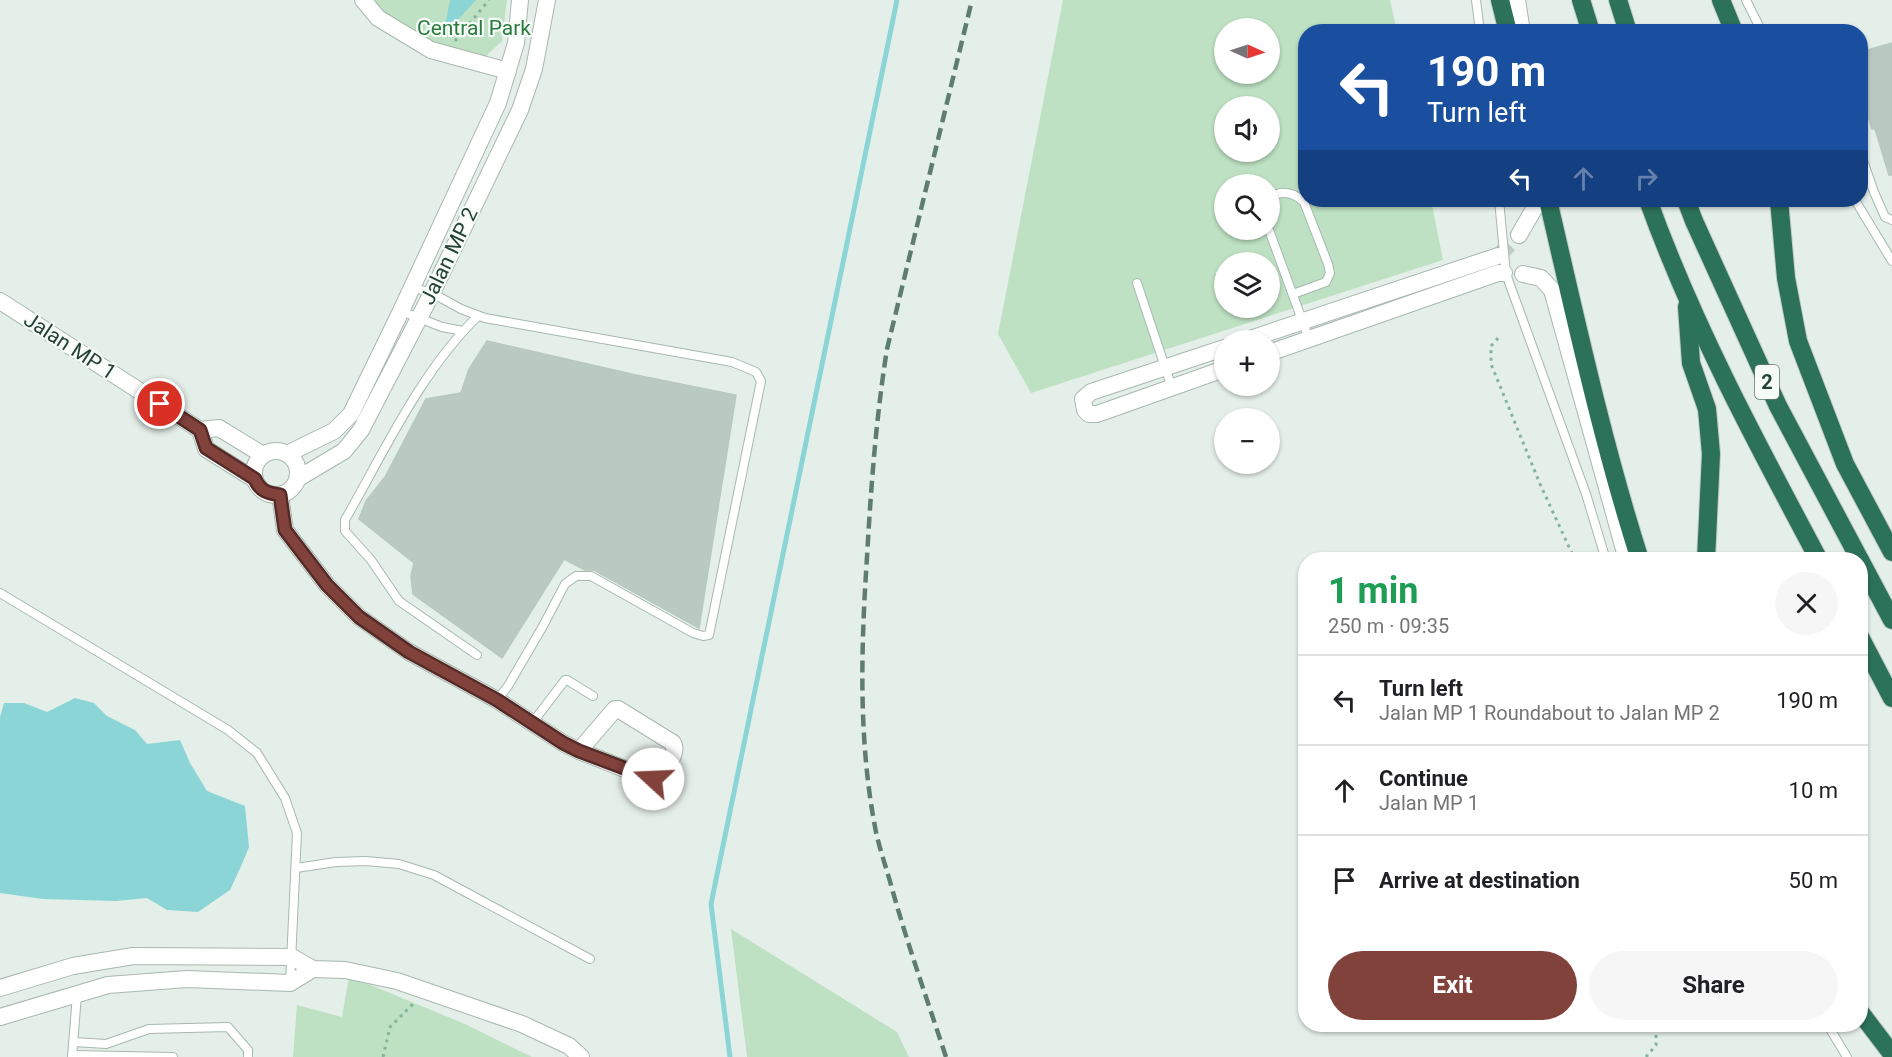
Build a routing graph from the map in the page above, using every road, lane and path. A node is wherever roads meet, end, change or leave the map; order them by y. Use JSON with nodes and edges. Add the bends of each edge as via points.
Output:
{"nodes":[{"id":1,"x":363,"y":0,"type":"edge"},
{"id":2,"x":489,"y":0,"type":"edge"},
{"id":3,"x":520,"y":0,"type":"edge"},
{"id":4,"x":546,"y":0,"type":"edge"},
{"id":5,"x":1476,"y":0,"type":"edge"},
{"id":6,"x":1500,"y":0,"type":"edge"},
{"id":7,"x":1517,"y":0,"type":"edge"},
{"id":8,"x":1581,"y":0,"type":"edge"},
{"id":9,"x":1618,"y":0,"type":"edge"},
{"id":10,"x":1721,"y":0,"type":"edge"},
{"id":11,"x":1746,"y":0,"type":"edge"},
{"id":12,"x":1479,"y":24,"type":"edge"},
{"id":13,"x":1506,"y":24,"type":"edge"},
{"id":14,"x":1521,"y":24,"type":"edge"},
{"id":15,"x":1588,"y":24,"type":"edge"},
{"id":16,"x":1626,"y":24,"type":"edge"},
{"id":17,"x":1731,"y":24,"type":"edge"},
{"id":18,"x":1758,"y":24,"type":"edge"},
{"id":19,"x":444,"y":54,"type":"junction"},
{"id":20,"x":506,"y":79,"type":"junction"},
{"id":21,"x":1868,"y":175,"type":"edge"},
{"id":22,"x":1280,"y":193,"type":"edge"},
{"id":23,"x":1298,"y":197,"type":"edge"},
{"id":24,"x":1306,"y":207,"type":"edge"},
{"id":25,"x":1500,"y":207,"type":"edge"},
{"id":26,"x":1534,"y":207,"type":"edge"},
{"id":27,"x":1550,"y":207,"type":"edge"},
{"id":28,"x":1651,"y":207,"type":"edge"},
{"id":29,"x":1689,"y":207,"type":"edge"},
{"id":30,"x":1780,"y":207,"type":"edge"},
{"id":31,"x":1858,"y":207,"type":"edge"},
{"id":32,"x":1892,"y":220,"type":"edge"},
{"id":33,"x":1519,"y":235,"type":"tunnel mouth"},
{"id":34,"x":1273,"y":240,"type":"edge"},
{"id":35,"x":1498,"y":256,"type":"tunnel mouth"},
{"id":36,"x":1892,"y":261,"type":"edge"},
{"id":37,"x":1504,"y":273,"type":"tunnel mouth"},
{"id":38,"x":1523,"y":274,"type":"dead end"},
{"id":39,"x":1137,"y":283,"type":"dead end"},
{"id":40,"x":411,"y":287,"type":"junction"},
{"id":41,"x":432,"y":294,"type":"junction"},
{"id":42,"x":1293,"y":294,"type":"junction"},
{"id":43,"x":1686,"y":295,"type":"junction"},
{"id":44,"x":0,"y":301,"type":"edge"},
{"id":45,"x":401,"y":311,"type":"junction"},
{"id":46,"x":478,"y":316,"type":"junction"},
{"id":47,"x":418,"y":318,"type":"junction"},
{"id":48,"x":1304,"y":322,"type":"junction"},
{"id":49,"x":1279,"y":330,"type":"edge"},
{"id":50,"x":463,"y":331,"type":"junction"},
{"id":51,"x":1498,"y":338,"type":"dead end"},
{"id":52,"x":1309,"y":339,"type":"junction"},
{"id":53,"x":1280,"y":349,"type":"edge"},
{"id":54,"x":1214,"y":351,"type":"edge"},
{"id":55,"x":1165,"y":368,"type":"junction"},
{"id":56,"x":1214,"y":373,"type":"edge"},
{"id":57,"x":1172,"y":388,"type":"junction"},
{"id":58,"x":200,"y":430,"type":"junction"},
{"id":59,"x":287,"y":454,"type":"junction"},
{"id":60,"x":263,"y":455,"type":"junction"},
{"id":61,"x":255,"y":479,"type":"junction"},
{"id":62,"x":297,"y":479,"type":"junction"},
{"id":63,"x":280,"y":495,"type":"junction"},
{"id":64,"x":1571,"y":552,"type":"edge"},
{"id":65,"x":1604,"y":552,"type":"edge"},
{"id":66,"x":1625,"y":552,"type":"edge"},
{"id":67,"x":1637,"y":552,"type":"edge"},
{"id":68,"x":1706,"y":552,"type":"edge"},
{"id":69,"x":1815,"y":552,"type":"edge"},
{"id":70,"x":1856,"y":552,"type":"edge"},
{"id":71,"x":1892,"y":552,"type":"edge"},
{"id":72,"x":1868,"y":575,"type":"edge"},
{"id":73,"x":0,"y":593,"type":"edge"},
{"id":74,"x":1892,"y":620,"type":"edge"},
{"id":75,"x":1868,"y":652,"type":"edge"},
{"id":76,"x":477,"y":655,"type":"dead end"},
{"id":77,"x":593,"y":696,"type":"dead end"},
{"id":78,"x":1892,"y":698,"type":"edge"},
{"id":79,"x":497,"y":700,"type":"junction"},
{"id":80,"x":532,"y":722,"type":"junction"},
{"id":81,"x":579,"y":751,"type":"junction"},
{"id":82,"x":296,"y":868,"type":"junction"},
{"id":83,"x":292,"y":957,"type":"junction"},
{"id":84,"x":590,"y":959,"type":"dead end"},
{"id":85,"x":313,"y":969,"type":"junction"},
{"id":86,"x":290,"y":983,"type":"junction"},
{"id":87,"x":0,"y":988,"type":"edge"},
{"id":88,"x":427,"y":992,"type":"junction"},
{"id":89,"x":77,"y":995,"type":"junction"},
{"id":90,"x":0,"y":1017,"type":"edge"},
{"id":91,"x":1868,"y":1022,"type":"edge"},
{"id":92,"x":1656,"y":1032,"type":"edge"},
{"id":93,"x":1832,"y":1032,"type":"edge"},
{"id":94,"x":74,"y":1042,"type":"junction"},
{"id":95,"x":1892,"y":1054,"type":"edge"},
{"id":96,"x":72,"y":1056,"type":"edge"},
{"id":97,"x":173,"y":1057,"type":"edge"},
{"id":98,"x":248,"y":1057,"type":"edge"},
{"id":99,"x":383,"y":1057,"type":"edge"},
{"id":100,"x":581,"y":1057,"type":"edge"},
{"id":101,"x":1646,"y":1057,"type":"edge"},
{"id":102,"x":1847,"y":1057,"type":"edge"}],
"edges":[{"from":1,"to":19,"type":"street","via":[[378,18]]},
{"from":2,"to":19,"type":"path"},
{"from":3,"to":20,"type":"street","name":"Jalan MP 2","via":[[516,43]]},
{"from":4,"to":41,"type":"street","name":"Jalan MP 2","via":[[534,69],[520,110]]},
{"from":5,"to":12,"type":"lane"},
{"from":6,"to":13,"type":"highway"},
{"from":7,"to":14,"type":"street"},
{"from":8,"to":15,"type":"highway"},
{"from":9,"to":16,"type":"highway"},
{"from":10,"to":17,"type":"highway"},
{"from":11,"to":18,"type":"lane"},
{"from":19,"to":20,"type":"street"},
{"from":20,"to":40,"type":"street","name":"Jalan MP 2"},
{"from":21,"to":32,"type":"lane","via":[[1885,217]]},
{"from":22,"to":23,"type":"lane"},
{"from":24,"to":42,"type":"lane","via":[[1330,273],[1326,282]]},
{"from":25,"to":65,"type":"lane","via":[[1506,274]]},
{"from":26,"to":33,"type":"street"},
{"from":27,"to":67,"type":"highway","via":[[1619,496]]},
{"from":28,"to":43,"type":"highway","number":"2"},
{"from":29,"to":70,"type":"highway","number":"2","via":[[1778,406]]},
{"from":30,"to":71,"type":"highway","via":[[1786,278],[1798,341],[1845,464]]},
{"from":31,"to":36,"type":"lane"},
{"from":34,"to":42,"type":"lane"},
{"from":35,"to":48,"type":"street"},
{"from":37,"to":52,"type":"street"},
{"from":38,"to":66,"type":"street","via":[[1541,279],[1552,290]]},
{"from":39,"to":55,"type":"lane"},
{"from":40,"to":41,"type":"lane"},
{"from":40,"to":45,"type":"street","name":"Jalan MP 2"},
{"from":41,"to":46,"type":"lane"},
{"from":41,"to":47,"type":"street","name":"Jalan MP 2"},
{"from":42,"to":48,"type":"lane"},
{"from":43,"to":68,"type":"highway","via":[[1690,363],[1707,409],[1711,454]]},
{"from":43,"to":69,"type":"highway","number":"2","via":[[1752,434]]},
{"from":44,"to":58,"type":"street","name":"Jalan MP 1"},
{"from":45,"to":47,"type":"lane"},
{"from":45,"to":59,"type":"street","name":"Jalan MP 2","via":[[351,414],[334,431]]},
{"from":46,"to":50,"type":"lane"},
{"from":46,"to":79,"type":"lane","via":[[732,362],[756,372],[761,381],[709,634],[693,633],[591,576],[576,576],[565,584]]},
{"from":47,"to":50,"type":"lane"},
{"from":47,"to":62,"type":"street","name":"Jalan MP 2","via":[[361,430],[344,451]]},
{"from":48,"to":49,"type":"street"},
{"from":48,"to":52,"type":"lane"},
{"from":50,"to":76,"type":"lane","via":[[417,395],[345,520],[345,531],[399,601]]},
{"from":51,"to":64,"type":"path","via":[[1491,346],[1491,364]]},
{"from":52,"to":53,"type":"street"},
{"from":54,"to":55,"type":"street"},
{"from":55,"to":57,"type":"lane"},
{"from":55,"to":57,"type":"street","via":[[1091,392],[1083,399],[1083,405],[1089,414],[1094,414]]},
{"from":56,"to":57,"type":"street"},
{"from":58,"to":60,"type":"street","name":"Jalan MP 1","via":[[219,428]]},
{"from":58,"to":61,"type":"street","name":"Jalan MP 1","via":[[206,448]]},
{"from":59,"to":60,"type":"street","via":[[275,451]]},
{"from":59,"to":62,"type":"street","via":[[298,469]]},
{"from":60,"to":61,"type":"street","via":[[255,466]]},
{"from":61,"to":63,"type":"street","via":[[264,492]]},
{"from":62,"to":63,"type":"street","via":[[288,492]]},
{"from":63,"to":79,"type":"street","via":[[285,530],[327,585],[359,617],[409,652]]},
{"from":72,"to":74,"type":"highway","number":"2"},
{"from":73,"to":82,"type":"lane","via":[[228,730],[257,753],[285,798],[297,833]]},
{"from":75,"to":78,"type":"highway"},
{"from":77,"to":80,"type":"lane","via":[[565,680]]},
{"from":79,"to":80,"type":"street"},
{"from":80,"to":81,"type":"street"},
{"from":81,"to":81,"type":"street","via":[[653,779],[659,778],[676,746],[615,709]]},
{"from":82,"to":83,"type":"lane"},
{"from":82,"to":84,"type":"lane","via":[[336,862],[399,864],[434,875]]},
{"from":83,"to":85,"type":"street"},
{"from":83,"to":86,"type":"lane"},
{"from":83,"to":87,"type":"street","via":[[133,956],[73,966]]},
{"from":85,"to":86,"type":"street"},
{"from":85,"to":88,"type":"street","via":[[345,970]]},
{"from":86,"to":89,"type":"street","via":[[137,981]]},
{"from":88,"to":99,"type":"path","via":[[390,1027]]},
{"from":88,"to":100,"type":"street","via":[[522,1024],[569,1046]]},
{"from":89,"to":90,"type":"street"},
{"from":89,"to":94,"type":"lane"},
{"from":91,"to":95,"type":"highway"},
{"from":92,"to":101,"type":"path","via":[[1656,1045]]},
{"from":93,"to":102,"type":"lane"},
{"from":94,"to":96,"type":"lane"},
{"from":94,"to":98,"type":"lane","via":[[106,1044],[149,1029],[228,1027],[248,1050]]},
{"from":96,"to":97,"type":"lane"}]}
